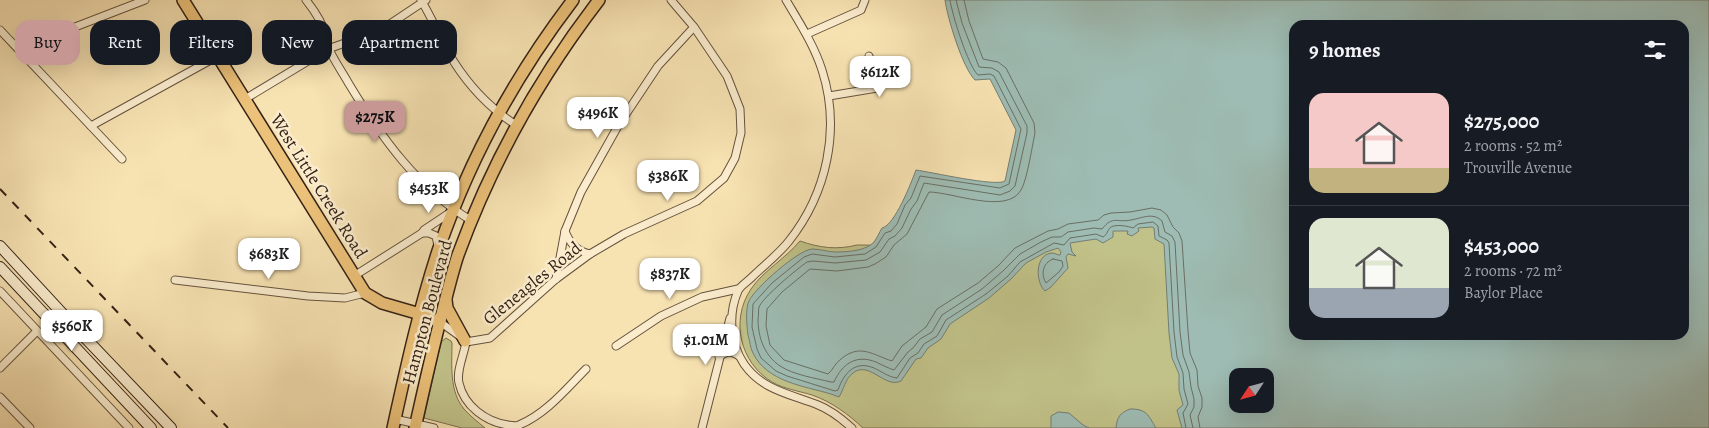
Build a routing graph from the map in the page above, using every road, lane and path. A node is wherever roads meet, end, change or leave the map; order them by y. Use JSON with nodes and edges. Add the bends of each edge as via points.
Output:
{"nodes":[{"id":1,"x":145,"y":0,"type":"edge"},
{"id":2,"x":183,"y":0,"type":"edge"},
{"id":3,"x":306,"y":0,"type":"edge"},
{"id":4,"x":572,"y":0,"type":"edge"},
{"id":5,"x":599,"y":0,"type":"edge"},
{"id":6,"x":671,"y":0,"type":"edge"},
{"id":7,"x":786,"y":0,"type":"edge"},
{"id":8,"x":864,"y":0,"type":"edge"},
{"id":9,"x":423,"y":1,"type":"edge"},
{"id":10,"x":196,"y":20,"type":"edge"},
{"id":11,"x":318,"y":20,"type":"edge"},
{"id":12,"x":80,"y":25,"type":"edge"},
{"id":13,"x":694,"y":26,"type":"junction"},
{"id":14,"x":0,"y":30,"type":"edge"},
{"id":15,"x":807,"y":34,"type":"junction"},
{"id":16,"x":15,"y":46,"type":"edge"},
{"id":17,"x":332,"y":48,"type":"edge"},
{"id":18,"x":332,"y":56,"type":"edge"},
{"id":19,"x":869,"y":56,"type":"dead end"},
{"id":20,"x":33,"y":65,"type":"edge"},
{"id":21,"x":202,"y":65,"type":"edge"},
{"id":22,"x":224,"y":65,"type":"edge"},
{"id":23,"x":301,"y":65,"type":"edge"},
{"id":24,"x":829,"y":96,"type":"junction"},
{"id":25,"x":245,"y":99,"type":"junction"},
{"id":26,"x":498,"y":114,"type":"junction"},
{"id":27,"x":91,"y":126,"type":"junction"},
{"id":28,"x":516,"y":126,"type":"junction"},
{"id":29,"x":122,"y":159,"type":"dead end"},
{"id":30,"x":453,"y":210,"type":"junction"},
{"id":31,"x":472,"y":221,"type":"junction"},
{"id":32,"x":565,"y":231,"type":"junction"},
{"id":33,"x":422,"y":233,"type":"junction"},
{"id":34,"x":0,"y":246,"type":"edge"},
{"id":35,"x":438,"y":252,"type":"junction"},
{"id":36,"x":590,"y":254,"type":"junction"},
{"id":37,"x":0,"y":267,"type":"edge"},
{"id":38,"x":354,"y":276,"type":"junction"},
{"id":39,"x":556,"y":279,"type":"junction"},
{"id":40,"x":175,"y":280,"type":"dead end"},
{"id":41,"x":738,"y":289,"type":"junction"},
{"id":42,"x":0,"y":291,"type":"edge"},
{"id":43,"x":365,"y":293,"type":"junction"},
{"id":44,"x":446,"y":298,"type":"junction"},
{"id":45,"x":732,"y":311,"type":"junction"},
{"id":46,"x":420,"y":314,"type":"junction"},
{"id":47,"x":440,"y":322,"type":"junction"},
{"id":48,"x":37,"y":331,"type":"junction"},
{"id":49,"x":466,"y":342,"type":"junction"},
{"id":50,"x":616,"y":346,"type":"dead end"},
{"id":51,"x":740,"y":356,"type":"junction"},
{"id":52,"x":719,"y":357,"type":"junction"},
{"id":53,"x":0,"y":368,"type":"edge"},
{"id":54,"x":586,"y":369,"type":"dead end"},
{"id":55,"x":0,"y":397,"type":"edge"},
{"id":56,"x":394,"y":424,"type":"edge"},
{"id":57,"x":415,"y":426,"type":"edge"},
{"id":58,"x":517,"y":427,"type":"edge"},
{"id":59,"x":30,"y":428,"type":"edge"},
{"id":60,"x":129,"y":428,"type":"edge"},
{"id":61,"x":151,"y":428,"type":"edge"},
{"id":62,"x":171,"y":428,"type":"edge"},
{"id":63,"x":434,"y":428,"type":"edge"},
{"id":64,"x":702,"y":428,"type":"edge"},
{"id":65,"x":852,"y":428,"type":"edge"}],
"edges":[{"from":1,"to":12,"type":"street"},
{"from":2,"to":10,"type":"main road","name":"West Little Creek Road"},
{"from":3,"to":11,"type":"street"},
{"from":4,"to":26,"type":"main road","name":"Hampton Boulevard"},
{"from":5,"to":28,"type":"main road","name":"Hampton Boulevard","via":[[557,58]]},
{"from":6,"to":13,"type":"street","name":"Gleneagles Road"},
{"from":7,"to":15,"type":"street"},
{"from":8,"to":15,"type":"street","via":[[861,10]]},
{"from":9,"to":17,"type":"street","via":[[381,30]]},
{"from":9,"to":26,"type":"street","via":[[454,61]]},
{"from":13,"to":32,"type":"street","via":[[658,66],[618,126],[581,192]]},
{"from":13,"to":36,"type":"street","name":"Gleneagles Road","via":[[727,76],[740,109],[741,133],[735,158],[724,178],[697,201],[624,234]]},
{"from":14,"to":16,"type":"street"},
{"from":15,"to":24,"type":"street"},
{"from":18,"to":30,"type":"street","via":[[366,113],[394,151]]},
{"from":19,"to":24,"type":"street","via":[[877,88]]},
{"from":20,"to":27,"type":"street"},
{"from":21,"to":27,"type":"street"},
{"from":22,"to":25,"type":"main road","name":"West Little Creek Road"},
{"from":23,"to":25,"type":"street"},
{"from":24,"to":41,"type":"street","via":[[829,152],[817,195],[789,241]]},
{"from":25,"to":38,"type":"main road","name":"West Little Creek Road"},
{"from":26,"to":28,"type":"street"},
{"from":26,"to":30,"type":"main road","name":"Hampton Boulevard"},
{"from":27,"to":29,"type":"street"},
{"from":28,"to":31,"type":"main road","name":"Hampton Boulevard"},
{"from":30,"to":31,"type":"street"},
{"from":30,"to":33,"type":"street"},
{"from":30,"to":35,"type":"main road","name":"Hampton Boulevard"},
{"from":31,"to":44,"type":"main road","name":"Hampton Boulevard"},
{"from":32,"to":36,"type":"street","via":[[577,249]]},
{"from":32,"to":39,"type":"street"},
{"from":33,"to":35,"type":"street","via":[[436,236]]},
{"from":33,"to":38,"type":"street"},
{"from":34,"to":62,"type":"main road"},
{"from":35,"to":46,"type":"main road","name":"Hampton Boulevard"},
{"from":36,"to":39,"type":"street","name":"Gleneagles Road"},
{"from":37,"to":61,"type":"main road"},
{"from":38,"to":43,"type":"main road","name":"West Little Creek Road"},
{"from":39,"to":49,"type":"street","name":"Gleneagles Road","via":[[490,338]]},
{"from":40,"to":43,"type":"street","via":[[308,296],[345,298]]},
{"from":41,"to":45,"type":"street"},
{"from":41,"to":50,"type":"street","via":[[702,297],[661,316]]},
{"from":42,"to":48,"type":"street"},
{"from":43,"to":46,"type":"main road","name":"West Little Creek Road","via":[[382,304]]},
{"from":44,"to":47,"type":"main road","name":"Hampton Boulevard"},
{"from":44,"to":49,"type":"main road","via":[[447,308]]},
{"from":45,"to":51,"type":"street","via":[[732,330]]},
{"from":45,"to":52,"type":"street"},
{"from":46,"to":47,"type":"main road","name":"West Little Creek Road"},
{"from":46,"to":56,"type":"main road","name":"Hampton Boulevard"},
{"from":47,"to":49,"type":"street","name":"West Little Creek Road"},
{"from":47,"to":57,"type":"main road","name":"Hampton Boulevard"},
{"from":48,"to":53,"type":"street"},
{"from":48,"to":60,"type":"street"},
{"from":49,"to":58,"type":"street","via":[[458,374],[461,391],[483,416]]},
{"from":51,"to":52,"type":"street","via":[[725,352]]},
{"from":51,"to":65,"type":"street","via":[[762,383],[820,406]]},
{"from":52,"to":64,"type":"street"},
{"from":54,"to":58,"type":"street","via":[[545,409]]},
{"from":55,"to":59,"type":"street"},
{"from":56,"to":57,"type":"street"},
{"from":57,"to":63,"type":"street"}]}
